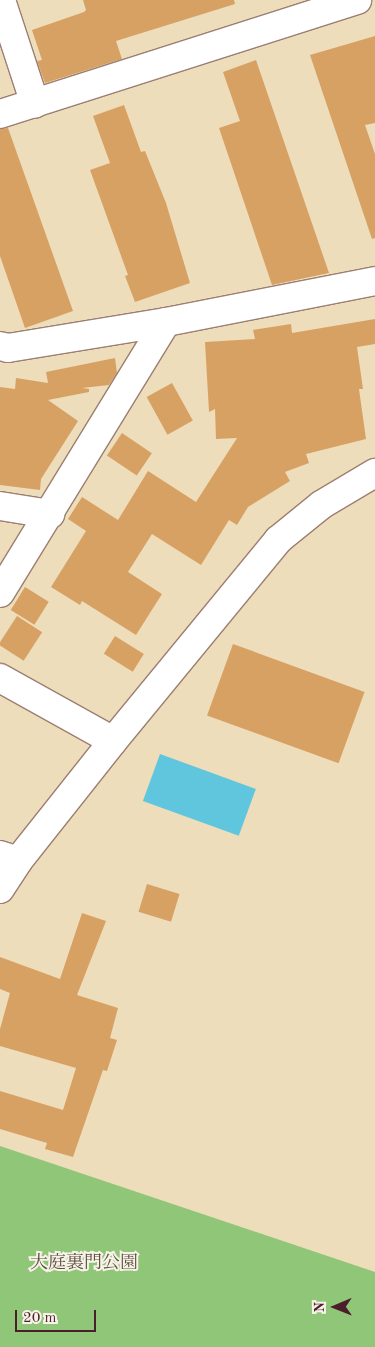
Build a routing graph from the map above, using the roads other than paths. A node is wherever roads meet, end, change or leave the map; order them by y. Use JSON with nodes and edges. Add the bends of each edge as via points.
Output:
{"nodes":[{"id":1,"x":1,"y":0,"type":"edge"},
{"id":2,"x":357,"y":0,"type":"edge"},
{"id":3,"x":36,"y":104,"type":"junction"},
{"id":4,"x":0,"y":114,"type":"edge"},
{"id":5,"x":375,"y":281,"type":"edge"},
{"id":6,"x":166,"y":322,"type":"junction"},
{"id":7,"x":0,"y":346,"type":"edge"},
{"id":8,"x":375,"y":473,"type":"edge"},
{"id":9,"x":0,"y":506,"type":"edge"},
{"id":10,"x":50,"y":514,"type":"junction"},
{"id":11,"x":0,"y":594,"type":"edge"},
{"id":12,"x":0,"y":678,"type":"edge"},
{"id":13,"x":113,"y":741,"type":"junction"},
{"id":14,"x":9,"y":858,"type":"edge"},
{"id":15,"x":0,"y":889,"type":"edge"}],
"edges":[{"from":1,"to":3,"type":"street"},
{"from":2,"to":3,"type":"street"},
{"from":3,"to":4,"type":"street"},
{"from":5,"to":6,"type":"street"},
{"from":6,"to":7,"type":"street","via":[[8,348]]},
{"from":6,"to":10,"type":"street"},
{"from":8,"to":13,"type":"street","via":[[321,505],[278,540]]},
{"from":9,"to":10,"type":"street"},
{"from":10,"to":11,"type":"street"},
{"from":12,"to":13,"type":"street"},
{"from":13,"to":14,"type":"street"},
{"from":14,"to":15,"type":"street"}]}
